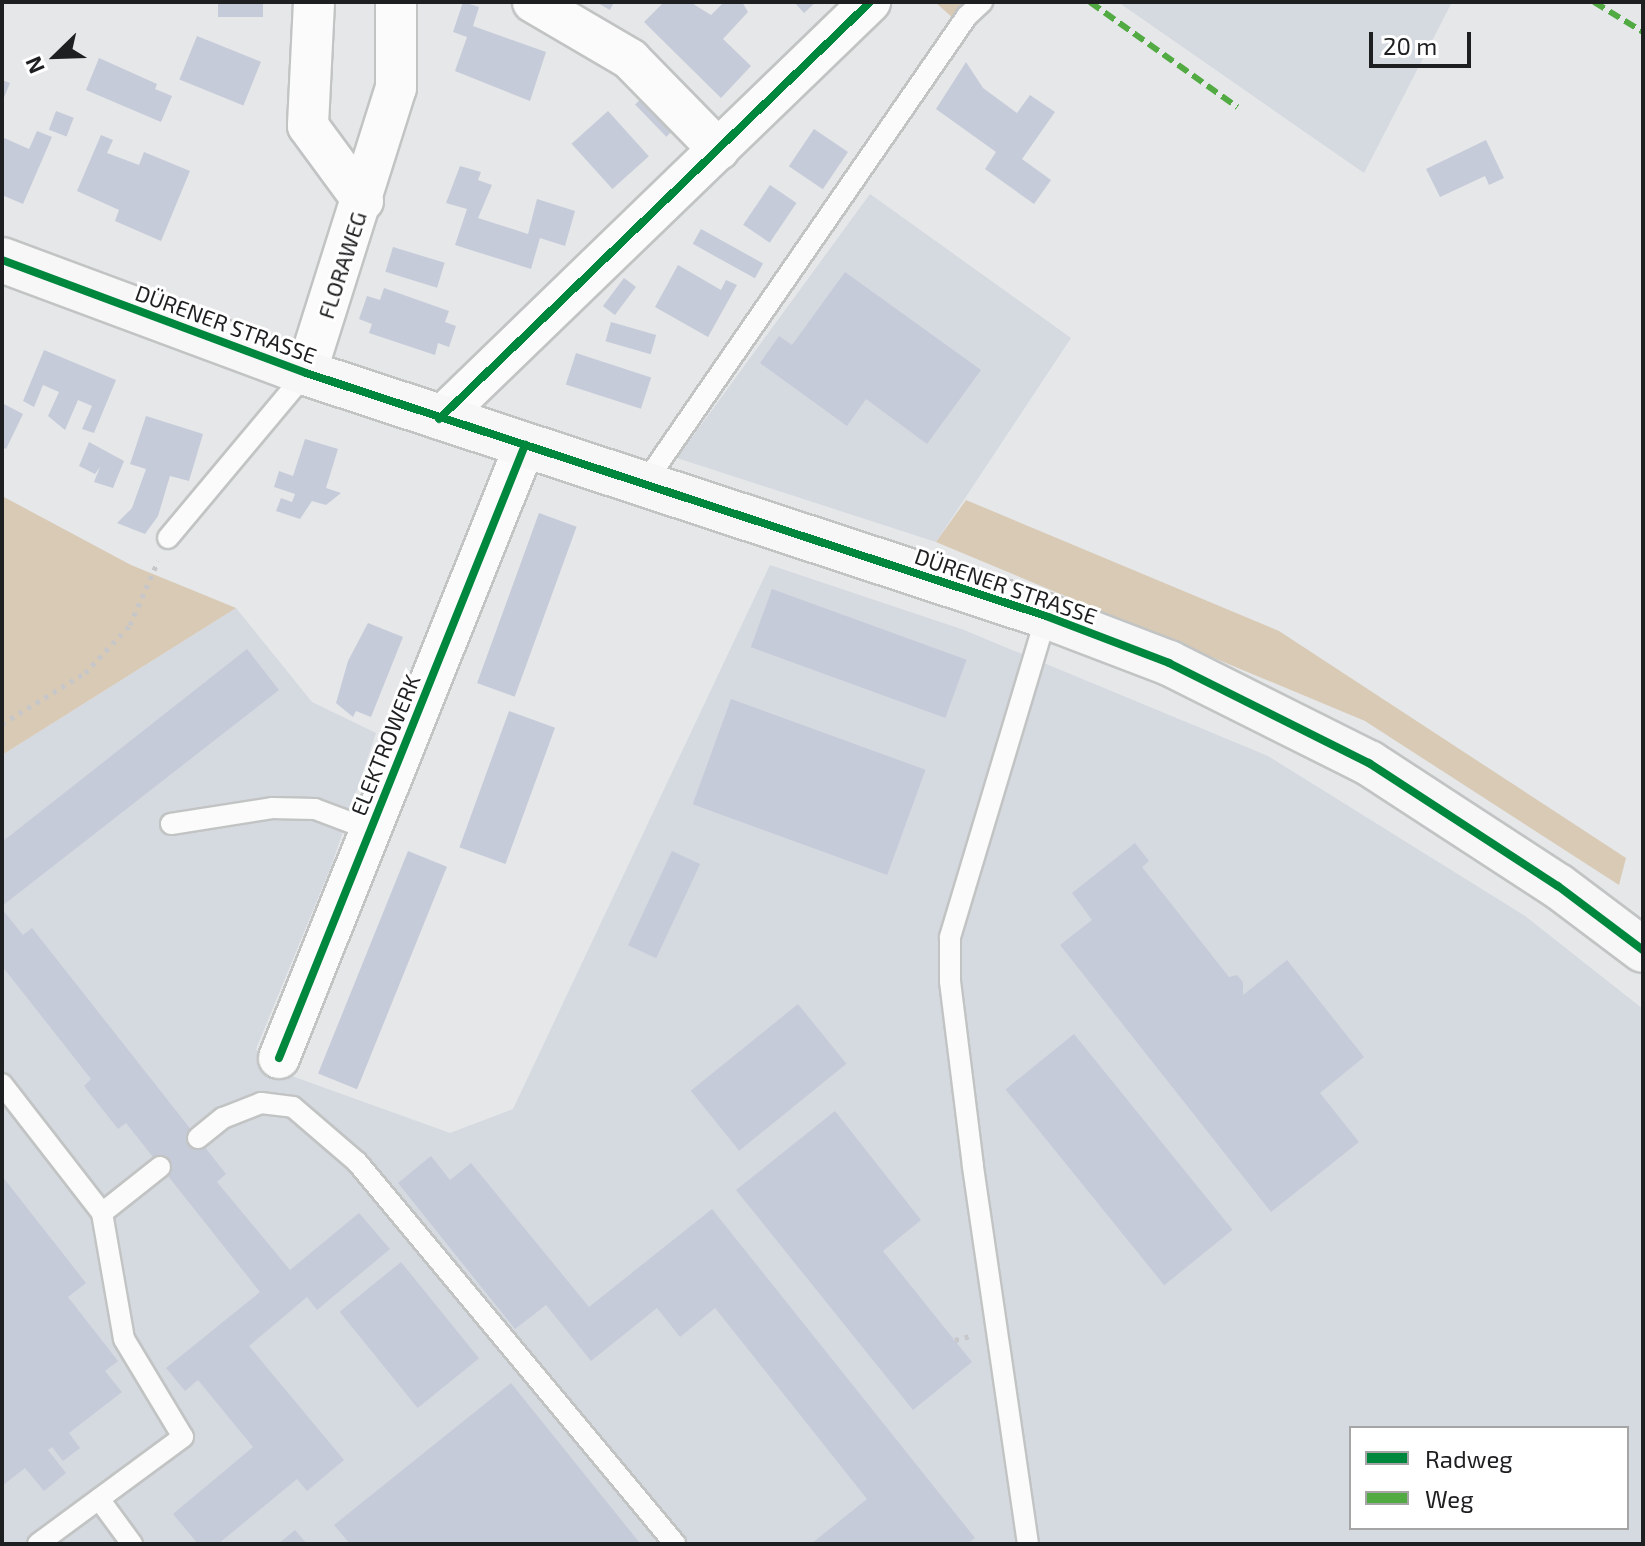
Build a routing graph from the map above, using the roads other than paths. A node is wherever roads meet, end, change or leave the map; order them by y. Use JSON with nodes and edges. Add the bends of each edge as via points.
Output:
{"nodes":[{"id":1,"x":314,"y":2,"type":"edge"},
{"id":2,"x":396,"y":2,"type":"edge"},
{"id":3,"x":533,"y":2,"type":"edge"},
{"id":4,"x":870,"y":2,"type":"edge"},
{"id":5,"x":982,"y":2,"type":"edge"},
{"id":6,"x":719,"y":150,"type":"junction"},
{"id":7,"x":363,"y":201,"type":"junction"},
{"id":8,"x":2,"y":260,"type":"edge"},
{"id":9,"x":306,"y":373,"type":"junction"},
{"id":10,"x":439,"y":419,"type":"junction"},
{"id":11,"x":525,"y":445,"type":"junction"},
{"id":12,"x":642,"y":487,"type":"junction"},
{"id":13,"x":168,"y":538,"type":"road end"},
{"id":14,"x":1046,"y":616,"type":"junction"},
{"id":15,"x":171,"y":824,"type":"dead end"},
{"id":16,"x":371,"y":830,"type":"junction"},
{"id":17,"x":1643,"y":950,"type":"edge"},
{"id":18,"x":279,"y":1058,"type":"dead end"},
{"id":19,"x":2,"y":1084,"type":"edge"},
{"id":20,"x":198,"y":1138,"type":"dead end"},
{"id":21,"x":160,"y":1167,"type":"dead end"},
{"id":22,"x":102,"y":1213,"type":"junction"},
{"id":23,"x":99,"y":1499,"type":"junction"},
{"id":24,"x":38,"y":1544,"type":"edge"},
{"id":25,"x":132,"y":1544,"type":"edge"},
{"id":26,"x":674,"y":1544,"type":"edge"},
{"id":27,"x":1028,"y":1544,"type":"edge"}],
"edges":[{"from":1,"to":7,"type":"street","name":"FLORAWEG","via":[[308,126]]},
{"from":2,"to":7,"type":"street","name":"FLORAWEG","via":[[396,88]]},
{"from":3,"to":6,"type":"street","via":[[630,59]]},
{"from":4,"to":6,"type":"street"},
{"from":5,"to":12,"type":"lane","via":[[967,16]]},
{"from":6,"to":10,"type":"street"},
{"from":7,"to":9,"type":"street","name":"FLORAWEG"},
{"from":8,"to":9,"type":"street","name":"DÜRENER STRASSE"},
{"from":9,"to":10,"type":"street","name":"DÜRENER STRASSE"},
{"from":9,"to":13,"type":"lane"},
{"from":10,"to":11,"type":"street","name":"DÜRENER STRASSE"},
{"from":11,"to":12,"type":"street","name":"DÜRENER STRASSE"},
{"from":11,"to":16,"type":"street","name":"ELEKTROWERK"},
{"from":12,"to":14,"type":"street","name":"DÜRENER STRASSE"},
{"from":14,"to":17,"type":"street","name":"DÜRENER STRASSE","via":[[1169,663],[1369,763],[1558,886]]},
{"from":14,"to":27,"type":"lane","via":[[950,937],[950,981],[971,1150]]},
{"from":15,"to":16,"type":"lane","via":[[272,808],[315,809]]},
{"from":16,"to":18,"type":"street","name":"ELEKTROWERK"},
{"from":19,"to":22,"type":"lane"},
{"from":20,"to":26,"type":"lane","via":[[223,1118],[261,1103],[293,1107],[357,1162]]},
{"from":21,"to":22,"type":"lane"},
{"from":22,"to":23,"type":"lane","via":[[124,1339],[183,1437]]},
{"from":23,"to":24,"type":"lane"},
{"from":23,"to":25,"type":"lane"}]}
